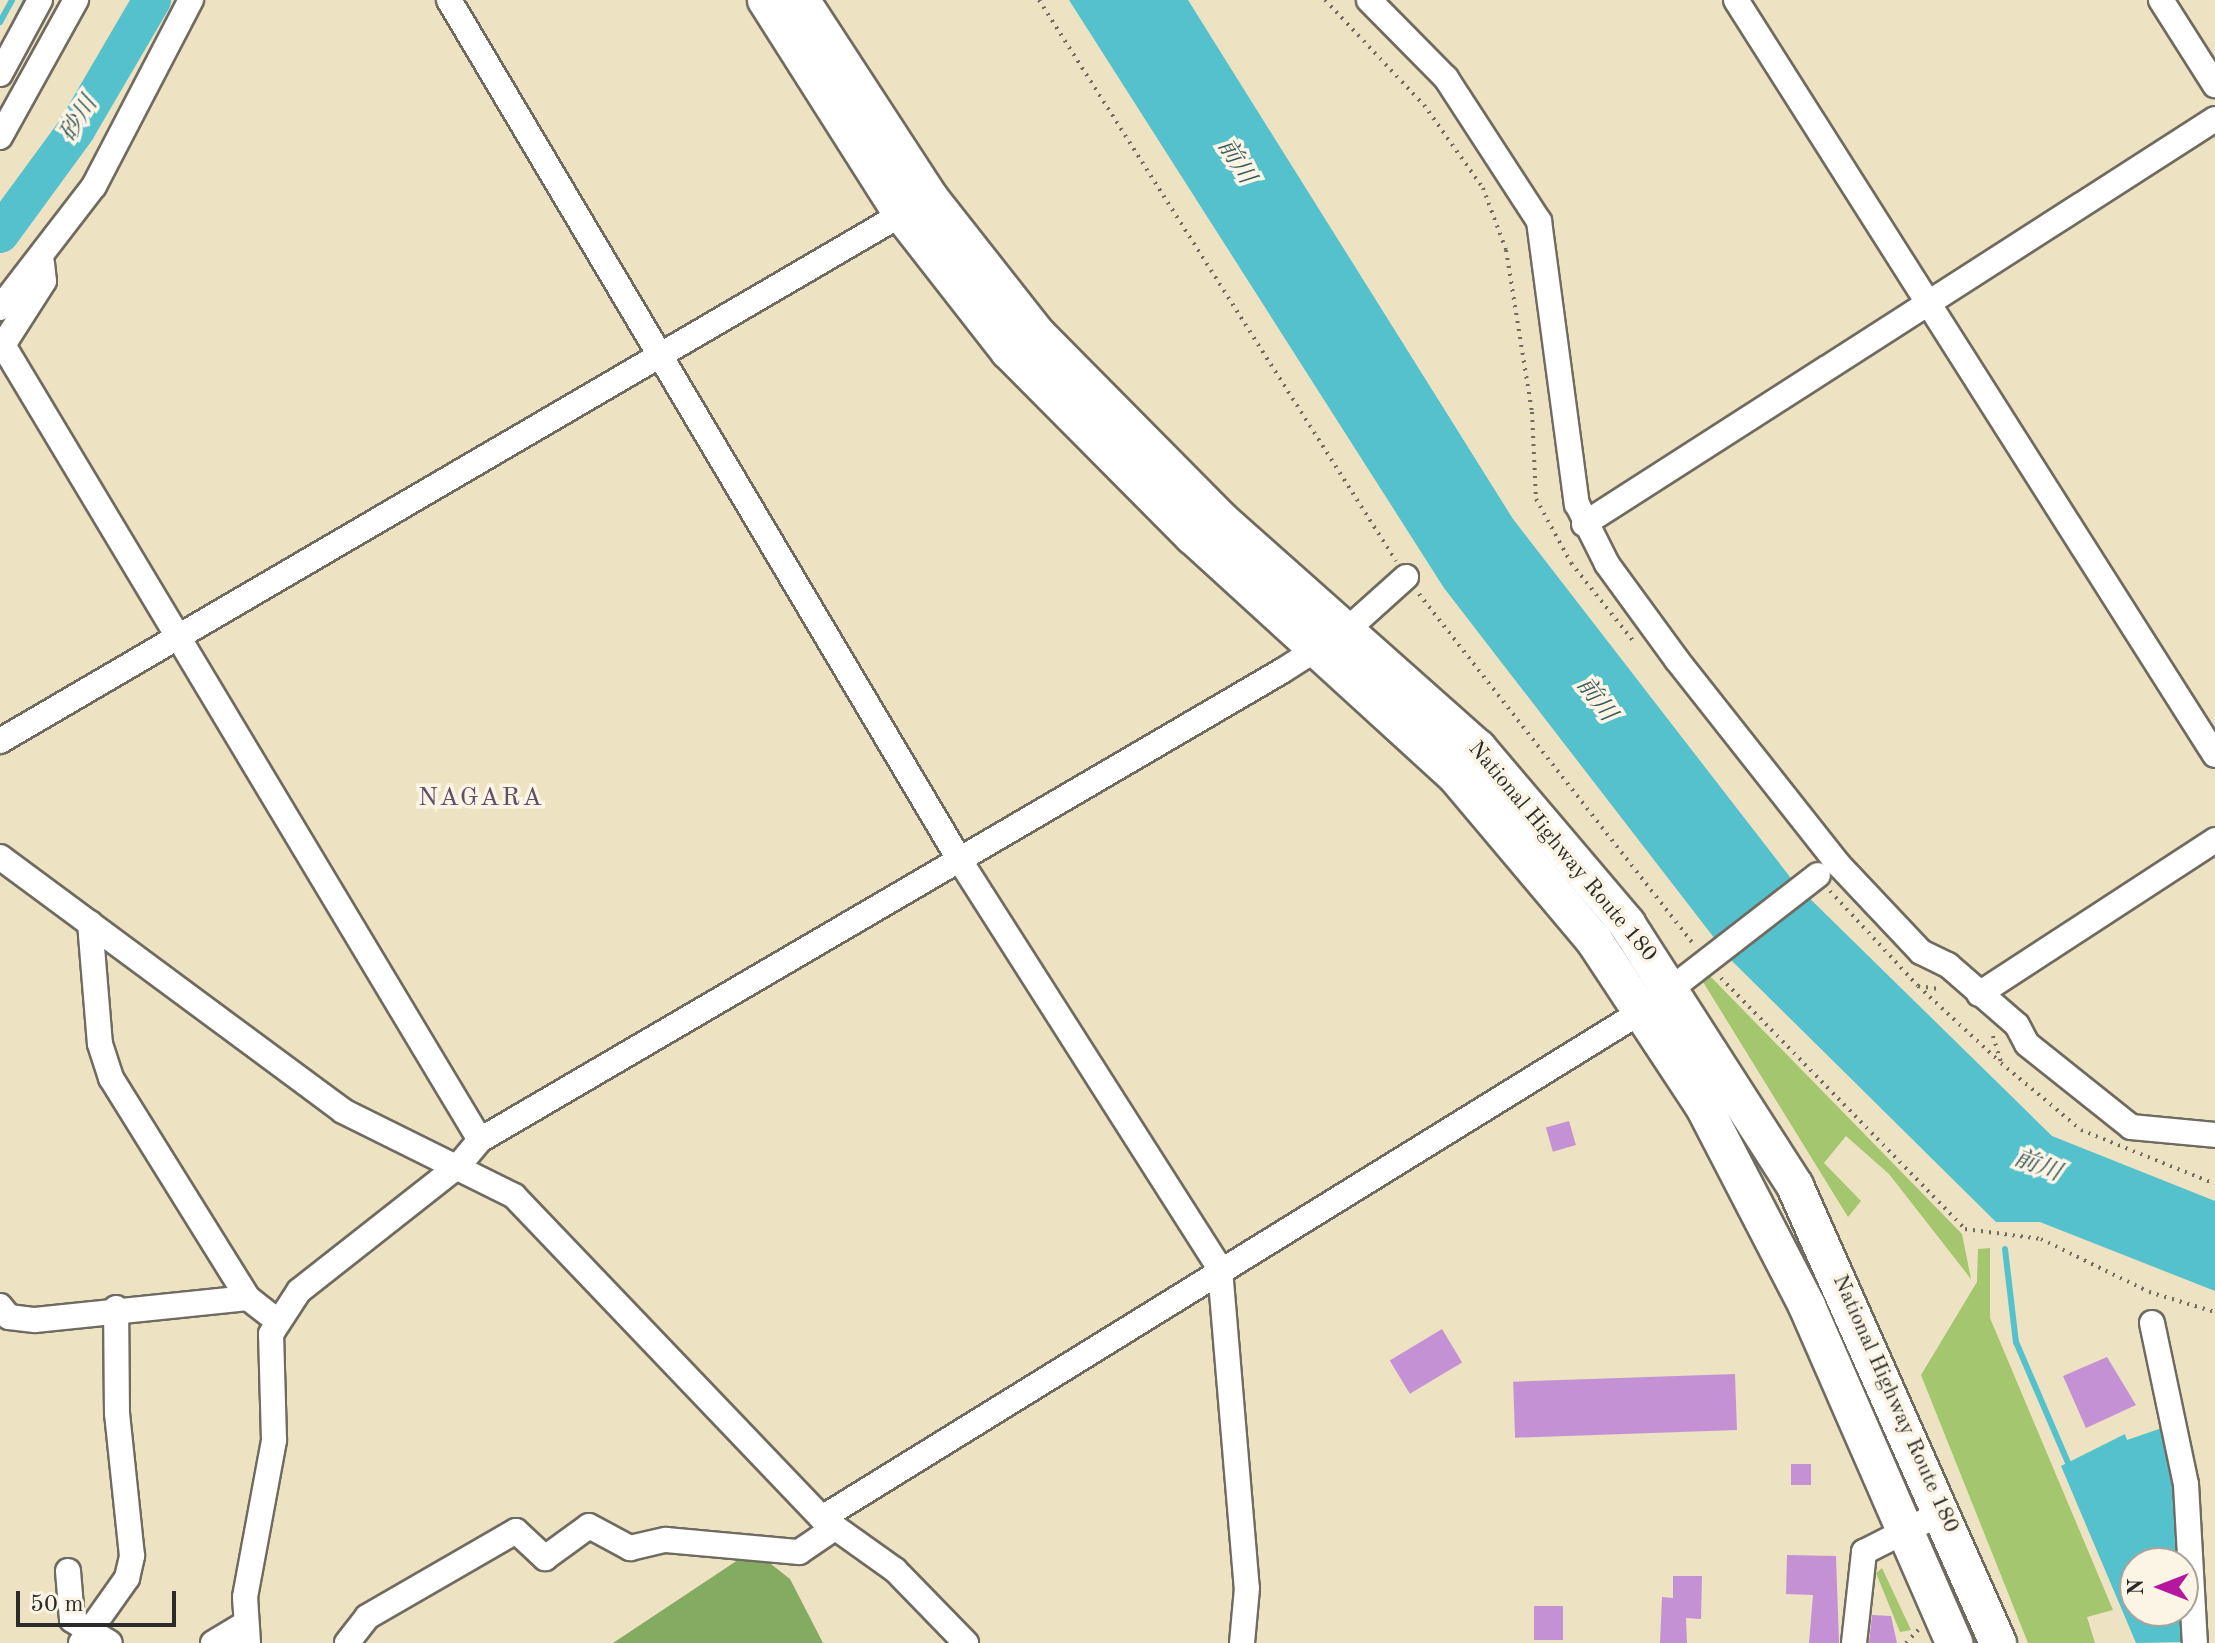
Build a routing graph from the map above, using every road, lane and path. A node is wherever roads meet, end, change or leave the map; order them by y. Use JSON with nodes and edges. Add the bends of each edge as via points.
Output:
{"nodes":[{"id":1,"x":40,"y":0,"type":"edge"},
{"id":2,"x":76,"y":0,"type":"edge"},
{"id":3,"x":191,"y":0,"type":"edge"},
{"id":4,"x":449,"y":0,"type":"edge"},
{"id":5,"x":766,"y":0,"type":"edge"},
{"id":6,"x":801,"y":0,"type":"edge"},
{"id":7,"x":1039,"y":0,"type":"edge"},
{"id":8,"x":1369,"y":0,"type":"edge"},
{"id":9,"x":1736,"y":0,"type":"edge"},
{"id":10,"x":2161,"y":0,"type":"edge"},
{"id":11,"x":0,"y":74,"type":"edge"},
{"id":12,"x":2215,"y":85,"type":"edge"},
{"id":13,"x":2215,"y":119,"type":"edge"},
{"id":14,"x":0,"y":137,"type":"edge"},
{"id":15,"x":916,"y":206,"type":"junction"},
{"id":16,"x":42,"y":263,"type":"junction"},
{"id":17,"x":1931,"y":303,"type":"junction"},
{"id":18,"x":0,"y":308,"type":"edge"},
{"id":19,"x":657,"y":352,"type":"junction"},
{"id":20,"x":1584,"y":524,"type":"junction"},
{"id":21,"x":1406,"y":577,"type":"junction"},
{"id":22,"x":1348,"y":629,"type":"junction"},
{"id":23,"x":178,"y":637,"type":"junction"},
{"id":24,"x":1314,"y":646,"type":"junction"},
{"id":25,"x":0,"y":741,"type":"edge"},
{"id":26,"x":2215,"y":755,"type":"edge"},
{"id":27,"x":2215,"y":840,"type":"edge"},
{"id":28,"x":0,"y":857,"type":"edge"},
{"id":29,"x":959,"y":859,"type":"junction"},
{"id":30,"x":1815,"y":878,"type":"dead end"},
{"id":31,"x":90,"y":923,"type":"junction"},
{"id":32,"x":1712,"y":958,"type":"junction"},
{"id":33,"x":1918,"y":986,"type":"dead end"},
{"id":34,"x":1979,"y":994,"type":"junction"},
{"id":35,"x":1659,"y":1000,"type":"junction"},
{"id":36,"x":2001,"y":1063,"type":"dead end"},
{"id":37,"x":2215,"y":1135,"type":"edge"},
{"id":38,"x":480,"y":1140,"type":"junction"},
{"id":39,"x":2132,"y":1154,"type":"dead end"},
{"id":40,"x":459,"y":1165,"type":"junction"},
{"id":41,"x":2215,"y":1184,"type":"edge"},
{"id":42,"x":1220,"y":1269,"type":"junction"},
{"id":43,"x":248,"y":1298,"type":"junction"},
{"id":44,"x":0,"y":1306,"type":"edge"},
{"id":45,"x":116,"y":1308,"type":"junction"},
{"id":46,"x":2215,"y":1312,"type":"edge"},
{"id":47,"x":276,"y":1320,"type":"junction"},
{"id":48,"x":2152,"y":1323,"type":"dead end"},
{"id":49,"x":1943,"y":1512,"type":"junction"},
{"id":50,"x":828,"y":1524,"type":"junction"},
{"id":51,"x":1902,"y":1530,"type":"junction"},
{"id":52,"x":68,"y":1571,"type":"dead end"},
{"id":53,"x":1920,"y":1628,"type":"dead end"},
{"id":54,"x":245,"y":1634,"type":"edge"},
{"id":55,"x":95,"y":1639,"type":"edge"},
{"id":56,"x":213,"y":1643,"type":"edge"},
{"id":57,"x":347,"y":1643,"type":"edge"},
{"id":58,"x":966,"y":1643,"type":"edge"},
{"id":59,"x":1242,"y":1643,"type":"edge"},
{"id":60,"x":1854,"y":1643,"type":"edge"},
{"id":61,"x":1906,"y":1643,"type":"edge"},
{"id":62,"x":1954,"y":1643,"type":"edge"},
{"id":63,"x":1998,"y":1643,"type":"edge"},
{"id":64,"x":2195,"y":1643,"type":"edge"}],
"edges":[{"from":1,"to":11,"type":"street"},
{"from":2,"to":14,"type":"street"},
{"from":3,"to":16,"type":"street","via":[[133,118]]},
{"from":4,"to":19,"type":"street"},
{"from":5,"to":15,"type":"highway","name":"National Highway Route 180"},
{"from":6,"to":15,"type":"highway","name":"National Highway Route 180"},
{"from":7,"to":21,"type":"path"},
{"from":8,"to":20,"type":"street","via":[[1446,78],[1539,221]]},
{"from":9,"to":17,"type":"street"},
{"from":10,"to":12,"type":"street"},
{"from":13,"to":17,"type":"street"},
{"from":15,"to":19,"type":"street"},
{"from":15,"to":22,"type":"highway","name":"National Highway Route 180","via":[[1221,520]]},
{"from":15,"to":24,"type":"highway","name":"National Highway Route 180","via":[[1009,351]]},
{"from":16,"to":18,"type":"street"},
{"from":16,"to":23,"type":"street","via":[[44,281],[3,345]]},
{"from":17,"to":20,"type":"street"},
{"from":17,"to":26,"type":"street"},
{"from":19,"to":23,"type":"street"},
{"from":19,"to":29,"type":"street"},
{"from":20,"to":34,"type":"street","via":[[1677,660],[1838,864],[1921,952]]},
{"from":21,"to":22,"type":"street"},
{"from":21,"to":32,"type":"path"},
{"from":22,"to":24,"type":"street"},
{"from":22,"to":35,"type":"highway","name":"National Highway Route 180","via":[[1478,748],[1627,924]]},
{"from":23,"to":25,"type":"street"},
{"from":23,"to":38,"type":"street"},
{"from":24,"to":29,"type":"street"},
{"from":24,"to":35,"type":"highway","name":"National Highway Route 180","via":[[1454,774]]},
{"from":27,"to":34,"type":"street"},
{"from":28,"to":31,"type":"street"},
{"from":29,"to":38,"type":"street"},
{"from":29,"to":42,"type":"street"},
{"from":30,"to":32,"type":"street"},
{"from":31,"to":40,"type":"street","via":[[343,1111]]},
{"from":31,"to":43,"type":"street","via":[[100,1044],[111,1078]]},
{"from":32,"to":35,"type":"street"},
{"from":32,"to":46,"type":"path","via":[[1783,1050],[1965,1229],[2041,1239],[2149,1292]]},
{"from":33,"to":36,"type":"path"},
{"from":34,"to":37,"type":"street","via":[[2017,1025],[2027,1044],[2131,1127]]},
{"from":35,"to":42,"type":"street"},
{"from":35,"to":49,"type":"highway","name":"National Highway Route 180","via":[[1795,1186]]},
{"from":35,"to":51,"type":"highway","name":"National Highway Route 180","via":[[1703,1105],[1807,1306]]},
{"from":38,"to":40,"type":"street"},
{"from":39,"to":41,"type":"path"},
{"from":40,"to":47,"type":"street","via":[[299,1291]]},
{"from":40,"to":50,"type":"street","via":[[514,1196]]},
{"from":42,"to":50,"type":"street"},
{"from":42,"to":59,"type":"street","via":[[1247,1588]]},
{"from":43,"to":45,"type":"street"},
{"from":43,"to":47,"type":"street"},
{"from":44,"to":45,"type":"street","via":[[9,1317],[35,1320]]},
{"from":45,"to":55,"type":"street","via":[[117,1414],[132,1556],[127,1578]]},
{"from":47,"to":54,"type":"street","via":[[269,1359],[274,1440]]},
{"from":48,"to":64,"type":"street","via":[[2186,1484]]},
{"from":49,"to":51,"type":"street"},
{"from":49,"to":63,"type":"highway","name":"National Highway Route 180"},
{"from":50,"to":57,"type":"street","via":[[799,1552],[666,1540],[630,1548],[589,1526],[545,1558],[516,1531],[367,1617]]},
{"from":50,"to":58,"type":"street","via":[[895,1570]]},
{"from":51,"to":60,"type":"street","via":[[1860,1561]]},
{"from":51,"to":62,"type":"highway","name":"National Highway Route 180"},
{"from":52,"to":55,"type":"street","via":[[72,1620]]},
{"from":53,"to":61,"type":"path"},
{"from":54,"to":56,"type":"street"}]}
